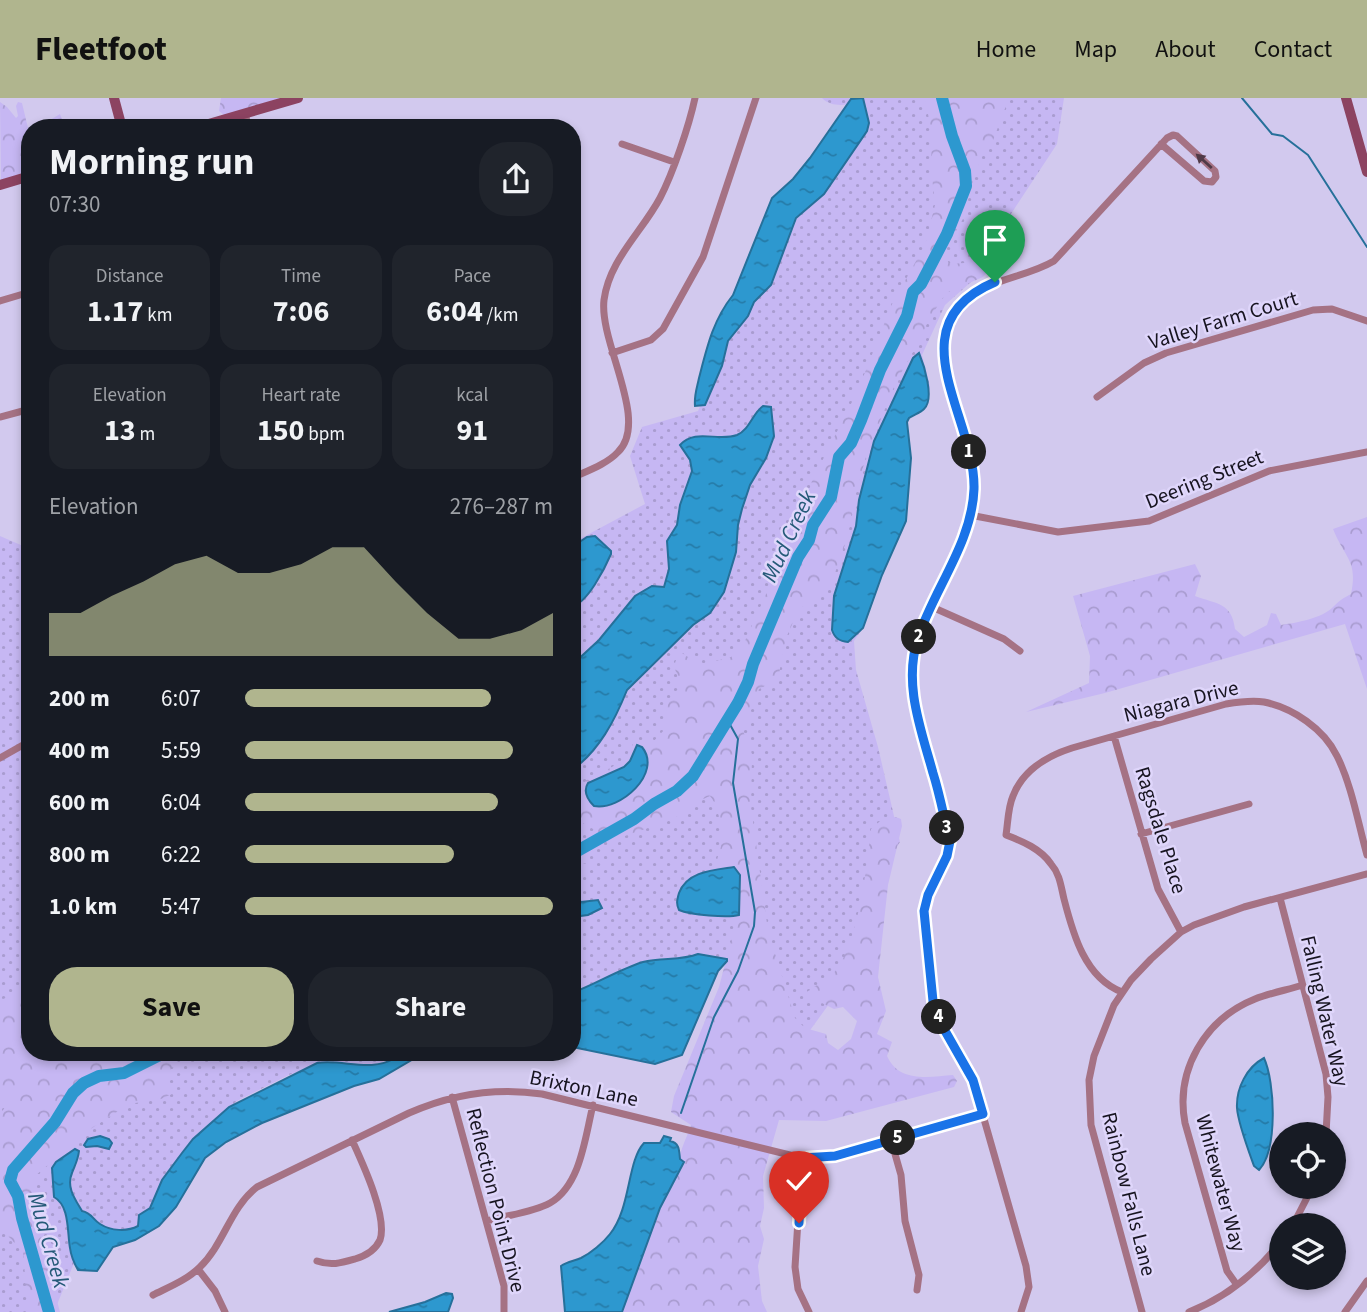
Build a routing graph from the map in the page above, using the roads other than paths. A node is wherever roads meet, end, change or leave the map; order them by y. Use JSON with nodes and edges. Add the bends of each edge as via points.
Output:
{"nodes":[{"id":1,"x":114,"y":98,"type":"edge"},
{"id":2,"x":298,"y":98,"type":"edge"},
{"id":3,"x":695,"y":98,"type":"edge"},
{"id":4,"x":756,"y":98,"type":"edge"},
{"id":5,"x":1346,"y":98,"type":"edge"},
{"id":6,"x":246,"y":113,"type":"junction"},
{"id":7,"x":120,"y":119,"type":"edge"},
{"id":8,"x":226,"y":119,"type":"edge"},
{"id":9,"x":246,"y":119,"type":"edge"},
{"id":10,"x":622,"y":144,"type":"dead end"},
{"id":11,"x":1161,"y":144,"type":"junction"},
{"id":12,"x":674,"y":162,"type":"junction"},
{"id":13,"x":1367,"y":173,"type":"edge"},
{"id":14,"x":21,"y":179,"type":"edge"},
{"id":15,"x":0,"y":185,"type":"edge"},
{"id":16,"x":21,"y":295,"type":"edge"},
{"id":17,"x":0,"y":301,"type":"edge"},
{"id":18,"x":1367,"y":321,"type":"edge"},
{"id":19,"x":612,"y":353,"type":"junction"},
{"id":20,"x":1097,"y":397,"type":"dead end"},
{"id":21,"x":21,"y":411,"type":"edge"},
{"id":22,"x":0,"y":417,"type":"edge"},
{"id":23,"x":1367,"y":452,"type":"edge"},
{"id":24,"x":581,"y":474,"type":"edge"},
{"id":25,"x":970,"y":515,"type":"junction"},
{"id":26,"x":932,"y":607,"type":"junction"},
{"id":27,"x":1020,"y":651,"type":"dead end"},
{"id":28,"x":1114,"y":736,"type":"junction"},
{"id":29,"x":21,"y":746,"type":"edge"},
{"id":30,"x":0,"y":758,"type":"edge"},
{"id":31,"x":1249,"y":804,"type":"dead end"},
{"id":32,"x":1142,"y":834,"type":"junction"},
{"id":33,"x":1367,"y":855,"type":"edge"},
{"id":34,"x":1367,"y":874,"type":"edge"},
{"id":35,"x":1280,"y":898,"type":"junction"},
{"id":36,"x":1181,"y":932,"type":"junction"},
{"id":37,"x":1303,"y":985,"type":"junction"},
{"id":38,"x":1122,"y":992,"type":"junction"},
{"id":39,"x":452,"y":1097,"type":"junction"},
{"id":40,"x":593,"y":1105,"type":"junction"},
{"id":41,"x":983,"y":1114,"type":"junction"},
{"id":42,"x":1327,"y":1122,"type":"edge"},
{"id":43,"x":352,"y":1140,"type":"junction"},
{"id":44,"x":891,"y":1140,"type":"junction"},
{"id":45,"x":802,"y":1158,"type":"junction"},
{"id":46,"x":486,"y":1221,"type":"junction"},
{"id":47,"x":1269,"y":1256,"type":"edge"},
{"id":48,"x":317,"y":1261,"type":"dead end"},
{"id":49,"x":198,"y":1269,"type":"junction"},
{"id":50,"x":1367,"y":1281,"type":"edge"},
{"id":51,"x":1237,"y":1285,"type":"junction"},
{"id":52,"x":917,"y":1290,"type":"dead end"},
{"id":53,"x":153,"y":1296,"type":"dead end"},
{"id":54,"x":225,"y":1312,"type":"edge"},
{"id":55,"x":504,"y":1312,"type":"edge"},
{"id":56,"x":809,"y":1312,"type":"edge"},
{"id":57,"x":1021,"y":1312,"type":"edge"},
{"id":58,"x":1142,"y":1312,"type":"edge"},
{"id":59,"x":1189,"y":1312,"type":"edge"},
{"id":60,"x":1345,"y":1312,"type":"edge"}],
"edges":[{"from":1,"to":7,"type":"street"},
{"from":2,"to":6,"type":"street"},
{"from":3,"to":12,"type":"street"},
{"from":4,"to":19,"type":"street","via":[[703,257],[663,329],[651,340]]},
{"from":5,"to":13,"type":"street"},
{"from":6,"to":8,"type":"street"},
{"from":6,"to":9,"type":"street"},
{"from":10,"to":12,"type":"street"},
{"from":11,"to":11,"type":"street","one_way":true,"via":[[1205,181],[1216,177],[1177,136]]},
{"from":11,"to":25,"type":"street","via":[[1054,261],[978,289],[953,316],[943,355],[973,469]]},
{"from":12,"to":19,"type":"street","via":[[661,197],[613,269],[608,284],[604,310]]},
{"from":14,"to":15,"type":"street"},
{"from":16,"to":17,"type":"street"},
{"from":18,"to":20,"type":"street","name":"Valley Farm Court","via":[[1332,309],[1313,310],[1166,353]]},
{"from":19,"to":24,"type":"street","via":[[630,432],[620,452]]},
{"from":21,"to":22,"type":"street"},
{"from":23,"to":25,"type":"street","name":"Deering Street","via":[[1269,471],[1149,521],[1058,532]]},
{"from":25,"to":26,"type":"street"},
{"from":26,"to":27,"type":"street","via":[[1004,639]]},
{"from":26,"to":41,"type":"street","via":[[918,638],[912,684],[950,841],[924,911],[933,1001],[973,1080]]},
{"from":28,"to":32,"type":"street","name":"Ragsdale Place"},
{"from":28,"to":33,"type":"street","name":"Niagara Drive","via":[[1245,701],[1263,702],[1295,714],[1326,739],[1336,754]]},
{"from":28,"to":38,"type":"street","name":"Niagara Drive","via":[[1060,751],[1038,763],[1013,796],[1006,835],[1044,854],[1053,866],[1081,954],[1100,978]]},
{"from":29,"to":30,"type":"street"},
{"from":31,"to":32,"type":"street"},
{"from":32,"to":36,"type":"street","name":"Ragsdale Place","via":[[1158,889]]},
{"from":34,"to":35,"type":"street","name":"Rainbow Falls Lane"},
{"from":35,"to":36,"type":"street","name":"Rainbow Falls Lane","via":[[1219,915]]},
{"from":35,"to":37,"type":"street","name":"Falling Water Way"},
{"from":36,"to":38,"type":"street","name":"Rainbow Falls Lane"},
{"from":37,"to":42,"type":"street","name":"Falling Water Way","via":[[1326,1073]]},
{"from":37,"to":51,"type":"street","name":"Whitewater Way","via":[[1255,999],[1220,1021],[1194,1054],[1186,1074],[1185,1123],[1227,1271]]},
{"from":38,"to":58,"type":"street","name":"Rainbow Falls Lane","via":[[1094,1056],[1088,1100],[1094,1146]]},
{"from":39,"to":40,"type":"street","name":"Brixton Lane","via":[[523,1091]]},
{"from":39,"to":43,"type":"street","name":"Brixton Lane"},
{"from":39,"to":46,"type":"street","name":"Reflection Point Drive"},
{"from":40,"to":45,"type":"street","name":"Brixton Lane"},
{"from":40,"to":46,"type":"street","via":[[575,1173],[562,1193],[541,1206]]},
{"from":41,"to":44,"type":"street","name":"Brixton Lane"},
{"from":41,"to":57,"type":"street","via":[[1029,1280]]},
{"from":43,"to":48,"type":"street","via":[[370,1180],[381,1237],[363,1256],[330,1265]]},
{"from":43,"to":49,"type":"street","name":"Brixton Lane","via":[[249,1193]]},
{"from":44,"to":45,"type":"street","name":"Brixton Lane","via":[[835,1156]]},
{"from":44,"to":52,"type":"street","via":[[919,1275]]},
{"from":45,"to":56,"type":"street","via":[[795,1267],[798,1289]]},
{"from":46,"to":55,"type":"street","name":"Reflection Point Drive","via":[[504,1286]]},
{"from":47,"to":51,"type":"street"},
{"from":49,"to":53,"type":"street","name":"Brixton Lane"},
{"from":49,"to":54,"type":"street"},
{"from":50,"to":60,"type":"street"},
{"from":51,"to":59,"type":"street"}]}
